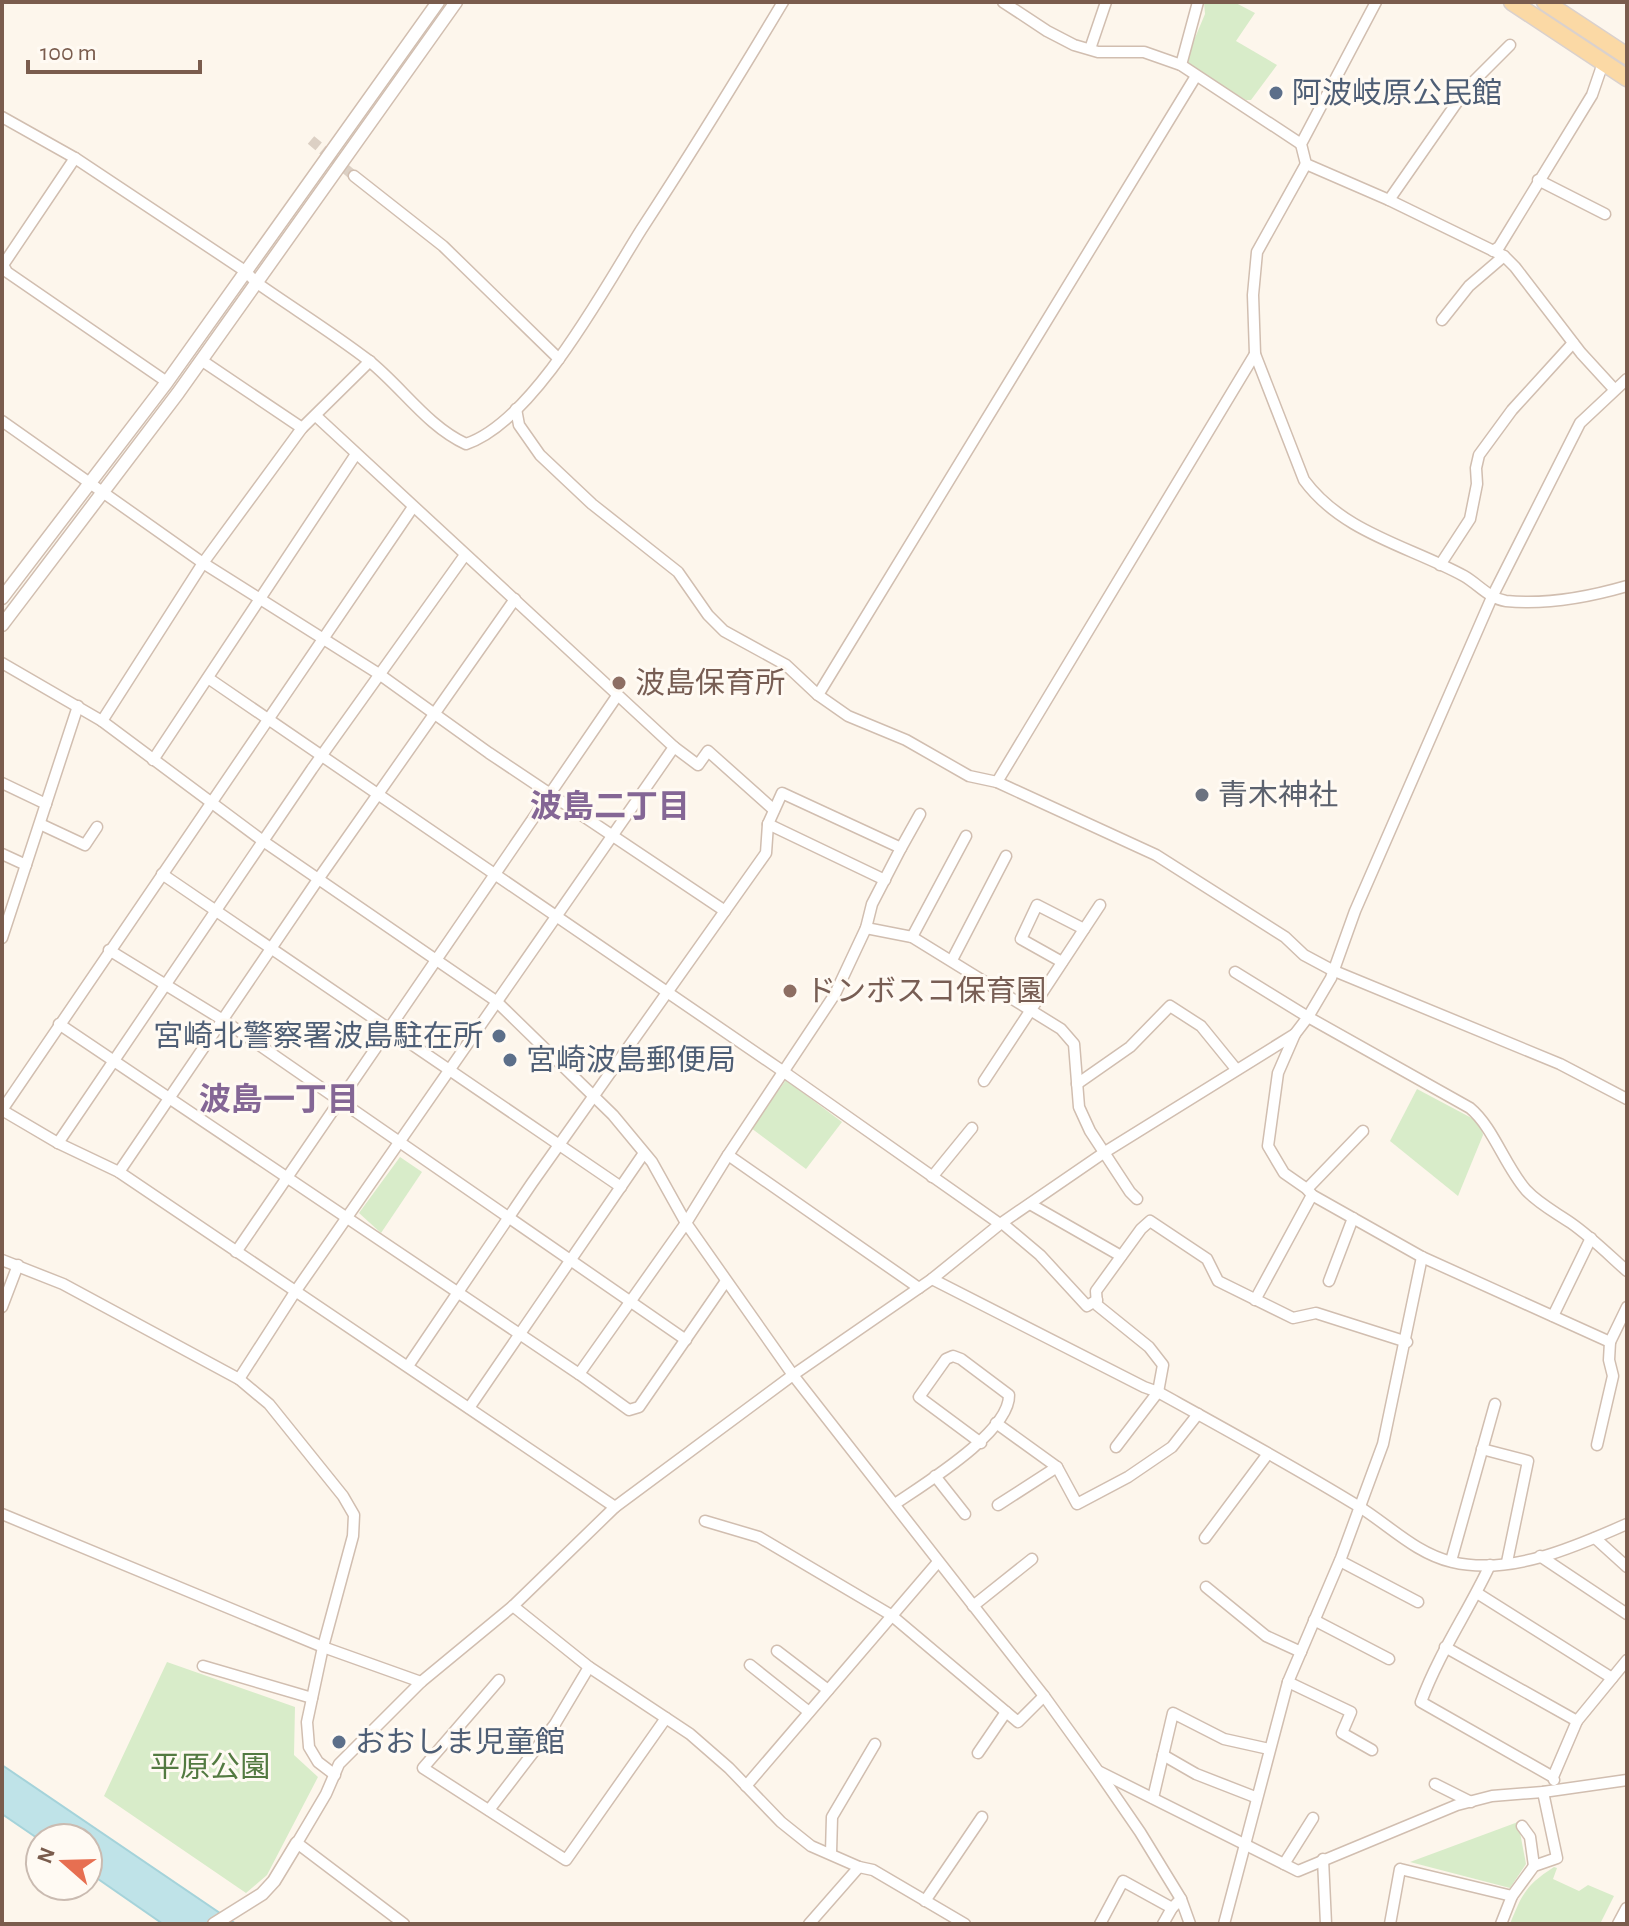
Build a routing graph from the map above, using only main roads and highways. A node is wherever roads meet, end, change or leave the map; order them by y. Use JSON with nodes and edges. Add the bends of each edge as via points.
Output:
{"nodes":[{"id":1,"x":1512,"y":2,"type":"edge"},
{"id":2,"x":1545,"y":2,"type":"edge"},
{"id":3,"x":1627,"y":55,"type":"edge"},
{"id":4,"x":1627,"y":78,"type":"edge"}],
"edges":[{"from":1,"to":4,"type":"main road"},
{"from":2,"to":3,"type":"main road"}]}
